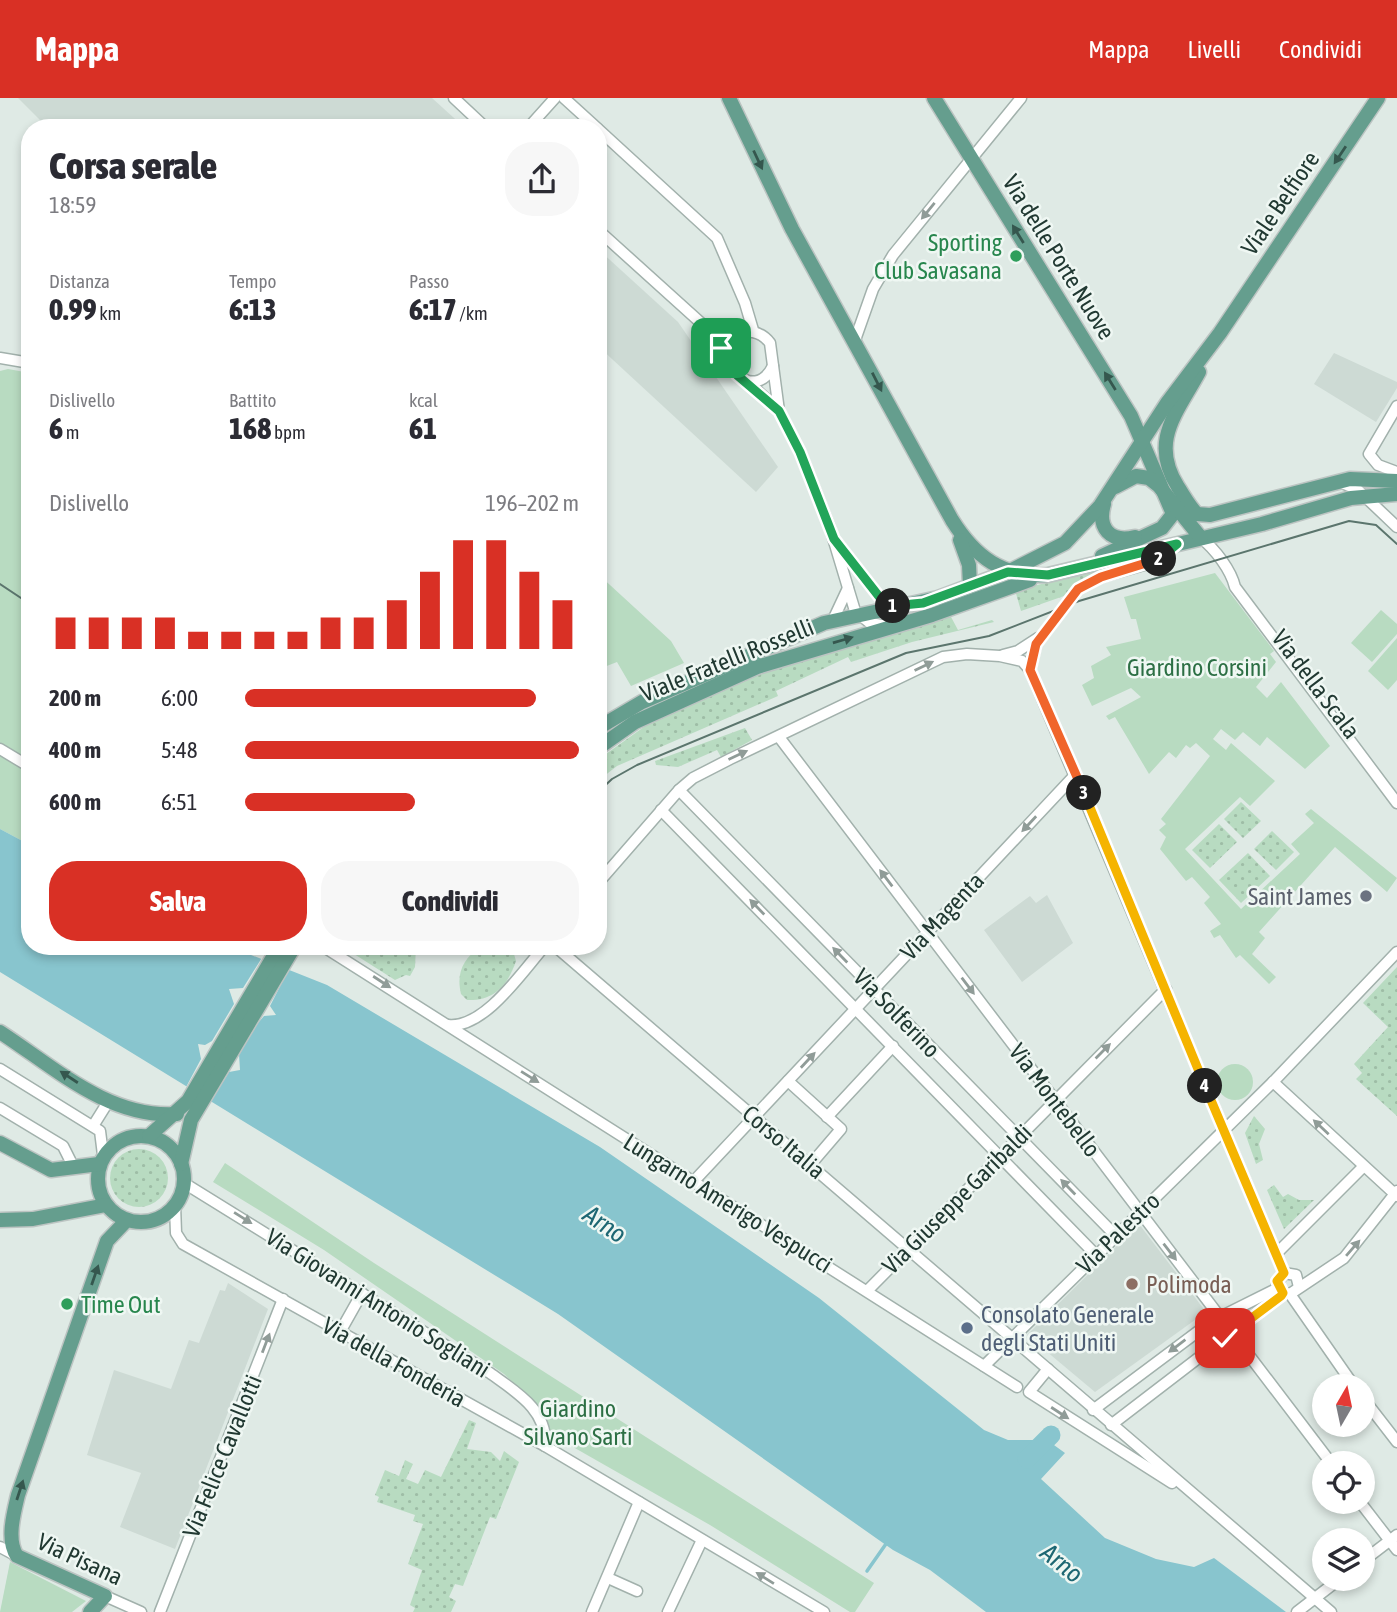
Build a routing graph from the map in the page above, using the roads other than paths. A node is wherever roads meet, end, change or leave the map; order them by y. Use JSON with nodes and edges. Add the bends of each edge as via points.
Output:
{"nodes":[{"id":1,"x":454,"y":98,"type":"edge"},
{"id":2,"x":555,"y":98,"type":"edge"},
{"id":3,"x":564,"y":98,"type":"edge"},
{"id":4,"x":934,"y":98,"type":"edge"},
{"id":5,"x":1021,"y":98,"type":"edge"},
{"id":6,"x":1378,"y":98,"type":"edge"},
{"id":7,"x":734,"y":101,"type":"edge"},
{"id":8,"x":476,"y":119,"type":"edge"},
{"id":9,"x":536,"y":119,"type":"edge"},
{"id":10,"x":588,"y":119,"type":"edge"},
{"id":11,"x":607,"y":136,"type":"edge"},
{"id":12,"x":971,"y":158,"type":"junction"},
{"id":13,"x":607,"y":238,"type":"edge"},
{"id":14,"x":753,"y":330,"type":"junction"},
{"id":15,"x":711,"y":332,"type":"junction"},
{"id":16,"x":738,"y":333,"type":"junction"},
{"id":17,"x":1220,"y":333,"type":"junction"},
{"id":18,"x":855,"y":340,"type":"junction"},
{"id":19,"x":0,"y":358,"type":"edge"},
{"id":20,"x":21,"y":362,"type":"edge"},
{"id":21,"x":730,"y":362,"type":"junction"},
{"id":22,"x":773,"y":366,"type":"junction"},
{"id":23,"x":748,"y":382,"type":"junction"},
{"id":24,"x":1397,"y":405,"type":"edge"},
{"id":25,"x":779,"y":411,"type":"junction"},
{"id":26,"x":1141,"y":441,"type":"junction"},
{"id":27,"x":1396,"y":474,"type":"edge"},
{"id":28,"x":1329,"y":484,"type":"junction"},
{"id":29,"x":1110,"y":492,"type":"junction"},
{"id":30,"x":1397,"y":494,"type":"edge"},
{"id":31,"x":1364,"y":495,"type":"junction"},
{"id":32,"x":1169,"y":500,"type":"junction"},
{"id":33,"x":954,"y":524,"type":"junction"},
{"id":34,"x":1397,"y":527,"type":"edge"},
{"id":35,"x":1155,"y":531,"type":"junction"},
{"id":36,"x":1201,"y":538,"type":"junction"},
{"id":37,"x":834,"y":539,"type":"junction"},
{"id":38,"x":1177,"y":544,"type":"junction"},
{"id":39,"x":1065,"y":571,"type":"junction"},
{"id":40,"x":1008,"y":572,"type":"junction"},
{"id":41,"x":1233,"y":579,"type":"junction"},
{"id":42,"x":970,"y":586,"type":"junction"},
{"id":43,"x":848,"y":588,"type":"junction"},
{"id":44,"x":905,"y":607,"type":"junction"},
{"id":45,"x":928,"y":609,"type":"junction"},
{"id":46,"x":859,"y":615,"type":"junction"},
{"id":47,"x":833,"y":620,"type":"junction"},
{"id":48,"x":893,"y":626,"type":"junction"},
{"id":49,"x":1041,"y":636,"type":"junction"},
{"id":50,"x":1000,"y":656,"type":"junction"},
{"id":51,"x":1030,"y":670,"type":"junction"},
{"id":52,"x":619,"y":714,"type":"junction"},
{"id":53,"x":607,"y":717,"type":"edge"},
{"id":54,"x":607,"y":722,"type":"edge"},
{"id":55,"x":779,"y":737,"type":"junction"},
{"id":56,"x":607,"y":741,"type":"edge"},
{"id":57,"x":0,"y":749,"type":"edge"},
{"id":58,"x":21,"y":761,"type":"edge"},
{"id":59,"x":1076,"y":774,"type":"junction"},
{"id":60,"x":680,"y":790,"type":"junction"},
{"id":61,"x":1397,"y":793,"type":"edge"},
{"id":62,"x":1397,"y":803,"type":"edge"},
{"id":63,"x":661,"y":810,"type":"junction"},
{"id":64,"x":607,"y":873,"type":"edge"},
{"id":65,"x":927,"y":932,"type":"junction"},
{"id":66,"x":1397,"y":952,"type":"edge"},
{"id":67,"x":284,"y":955,"type":"edge"},
{"id":68,"x":337,"y":955,"type":"edge"},
{"id":69,"x":537,"y":955,"type":"edge"},
{"id":70,"x":565,"y":955,"type":"edge"},
{"id":71,"x":874,"y":989,"type":"junction"},
{"id":72,"x":1166,"y":989,"type":"junction"},
{"id":73,"x":856,"y":1008,"type":"junction"},
{"id":74,"x":448,"y":1025,"type":"junction"},
{"id":75,"x":0,"y":1032,"type":"edge"},
{"id":76,"x":893,"y":1046,"type":"junction"},
{"id":77,"x":0,"y":1069,"type":"edge"},
{"id":78,"x":788,"y":1081,"type":"junction"},
{"id":79,"x":1273,"y":1082,"type":"junction"},
{"id":80,"x":1055,"y":1100,"type":"junction"},
{"id":81,"x":108,"y":1102,"type":"junction"},
{"id":82,"x":0,"y":1108,"type":"edge"},
{"id":83,"x":185,"y":1112,"type":"junction"},
{"id":84,"x":754,"y":1117,"type":"junction"},
{"id":85,"x":827,"y":1117,"type":"junction"},
{"id":86,"x":93,"y":1126,"type":"junction"},
{"id":87,"x":1224,"y":1128,"type":"junction"},
{"id":88,"x":149,"y":1136,"type":"junction"},
{"id":89,"x":1018,"y":1137,"type":"junction"},
{"id":90,"x":0,"y":1143,"type":"edge"},
{"id":91,"x":999,"y":1155,"type":"junction"},
{"id":92,"x":101,"y":1160,"type":"junction"},
{"id":93,"x":181,"y":1164,"type":"junction"},
{"id":94,"x":811,"y":1164,"type":"junction"},
{"id":95,"x":74,"y":1168,"type":"junction"},
{"id":96,"x":1366,"y":1169,"type":"junction"},
{"id":97,"x":694,"y":1181,"type":"junction"},
{"id":98,"x":184,"y":1183,"type":"junction"},
{"id":99,"x":1396,"y":1194,"type":"edge"},
{"id":100,"x":106,"y":1205,"type":"junction"},
{"id":101,"x":175,"y":1205,"type":"junction"},
{"id":102,"x":1140,"y":1212,"type":"junction"},
{"id":103,"x":0,"y":1220,"type":"edge"},
{"id":104,"x":127,"y":1220,"type":"junction"},
{"id":105,"x":1115,"y":1236,"type":"junction"},
{"id":106,"x":909,"y":1248,"type":"junction"},
{"id":107,"x":1276,"y":1254,"type":"junction"},
{"id":108,"x":1096,"y":1255,"type":"junction"},
{"id":109,"x":1284,"y":1273,"type":"junction"},
{"id":110,"x":867,"y":1291,"type":"junction"},
{"id":111,"x":1287,"y":1291,"type":"junction"},
{"id":112,"x":362,"y":1293,"type":"junction"},
{"id":113,"x":283,"y":1299,"type":"junction"},
{"id":114,"x":1220,"y":1317,"type":"junction"},
{"id":115,"x":340,"y":1332,"type":"junction"},
{"id":116,"x":1232,"y":1333,"type":"junction"},
{"id":117,"x":1013,"y":1337,"type":"junction"},
{"id":118,"x":984,"y":1366,"type":"junction"},
{"id":119,"x":1048,"y":1369,"type":"junction"},
{"id":120,"x":1346,"y":1374,"type":"edge"},
{"id":121,"x":1017,"y":1387,"type":"dead end"},
{"id":122,"x":1093,"y":1410,"type":"junction"},
{"id":123,"x":1376,"y":1415,"type":"edge"},
{"id":124,"x":1111,"y":1425,"type":"junction"},
{"id":125,"x":1397,"y":1442,"type":"edge"},
{"id":126,"x":545,"y":1446,"type":"junction"},
{"id":127,"x":1322,"y":1451,"type":"edge"},
{"id":128,"x":1199,"y":1500,"type":"junction"},
{"id":129,"x":639,"y":1502,"type":"junction"},
{"id":130,"x":1370,"y":1514,"type":"edge"},
{"id":131,"x":702,"y":1540,"type":"junction"},
{"id":132,"x":1395,"y":1542,"type":"edge"},
{"id":133,"x":0,"y":1547,"type":"edge"},
{"id":134,"x":1375,"y":1554,"type":"edge"},
{"id":135,"x":17,"y":1556,"type":"junction"},
{"id":136,"x":608,"y":1578,"type":"junction"},
{"id":137,"x":637,"y":1591,"type":"dead end"},
{"id":138,"x":1324,"y":1591,"type":"edge"},
{"id":139,"x":105,"y":1596,"type":"junction"},
{"id":140,"x":1315,"y":1598,"type":"junction"},
{"id":141,"x":1298,"y":1611,"type":"edge"},
{"id":142,"x":90,"y":1612,"type":"edge"},
{"id":143,"x":141,"y":1612,"type":"edge"},
{"id":144,"x":160,"y":1612,"type":"edge"},
{"id":145,"x":592,"y":1612,"type":"edge"},
{"id":146,"x":668,"y":1612,"type":"edge"},
{"id":147,"x":824,"y":1612,"type":"edge"},
{"id":148,"x":1311,"y":1612,"type":"edge"},
{"id":149,"x":1331,"y":1612,"type":"edge"},
{"id":150,"x":1342,"y":1612,"type":"edge"}],
"edges":[{"from":1,"to":8,"type":"street"},
{"from":2,"to":9,"type":"street"},
{"from":3,"to":10,"type":"street"},
{"from":4,"to":12,"type":"main road","name":"Via delle Porte Nuove"},
{"from":5,"to":12,"type":"street"},
{"from":6,"to":17,"type":"main road","name":"Viale Belfiore","one_way":true},
{"from":7,"to":18,"type":"main road","one_way":true,"via":[[792,229]]},
{"from":11,"to":14,"type":"street","via":[[717,238]]},
{"from":12,"to":18,"type":"street","one_way":true,"via":[[881,272]]},
{"from":26,"to":12,"type":"main road","name":"Via delle Porte Nuove","one_way":true,"via":[[1132,415]]},
{"from":13,"to":15,"type":"street"},
{"from":14,"to":16,"type":"street"},
{"from":14,"to":22,"type":"street","via":[[770,343]]},
{"from":15,"to":16,"type":"street"},
{"from":15,"to":21,"type":"street"},
{"from":16,"to":21,"type":"street","via":[[729,348]]},
{"from":17,"to":26,"type":"main road","name":"Viale Belfiore"},
{"from":17,"to":28,"type":"main road","name":"Viale Belfiore","via":[[1170,425],[1165,460],[1197,514],[1218,513]]},
{"from":18,"to":33,"type":"main road","one_way":true},
{"from":19,"to":20,"type":"street"},
{"from":21,"to":23,"type":"street"},
{"from":22,"to":23,"type":"street","via":[[762,379]]},
{"from":22,"to":25,"type":"street"},
{"from":23,"to":25,"type":"street"},
{"from":24,"to":27,"type":"street","via":[[1369,454]]},
{"from":25,"to":37,"type":"street"},
{"from":26,"to":29,"type":"main road","name":"Viale Belfiore"},
{"from":26,"to":32,"type":"main road","name":"Via delle Porte Nuove"},
{"from":27,"to":28,"type":"main road"},
{"from":28,"to":31,"type":"street","via":[[1349,484]]},
{"from":29,"to":32,"type":"main road","via":[[1127,479],[1141,476],[1157,484]]},
{"from":29,"to":35,"type":"main road","via":[[1102,520],[1111,537],[1126,539]]},
{"from":29,"to":40,"type":"main road","name":"Viale Belfiore","via":[[1065,543]]},
{"from":30,"to":31,"type":"main road"},
{"from":31,"to":34,"type":"street"},
{"from":31,"to":36,"type":"main road"},
{"from":32,"to":35,"type":"main road","via":[[1171,518]]},
{"from":32,"to":36,"type":"main road"},
{"from":33,"to":40,"type":"main road","via":[[984,559]]},
{"from":33,"to":42,"type":"main road","via":[[969,565]]},
{"from":35,"to":39,"type":"main road"},
{"from":36,"to":38,"type":"main road"},
{"from":36,"to":41,"type":"street","name":"Via della Scala"},
{"from":37,"to":43,"type":"street"},
{"from":37,"to":44,"type":"street","via":[[881,599],[889,606]]},
{"from":38,"to":39,"type":"main road"},
{"from":38,"to":49,"type":"street","via":[[1156,561],[1083,586]]},
{"from":39,"to":40,"type":"main road","via":[[1029,576]]},
{"from":39,"to":45,"type":"main road"},
{"from":40,"to":42,"type":"main road","name":"Viale Belfiore"},
{"from":41,"to":61,"type":"street","name":"Via della Scala"},
{"from":41,"to":62,"type":"street","name":"Via della Scala"},
{"from":42,"to":45,"type":"main road","name":"Viale Belfiore"},
{"from":43,"to":46,"type":"street"},
{"from":43,"to":47,"type":"street"},
{"from":44,"to":45,"type":"main road","name":"Viale Fratelli Rosselli"},
{"from":44,"to":46,"type":"main road","name":"Viale Fratelli Rosselli"},
{"from":45,"to":48,"type":"main road","name":"Viale Fratelli Rosselli"},
{"from":46,"to":47,"type":"main road","name":"Viale Fratelli Rosselli"},
{"from":46,"to":48,"type":"street","via":[[873,624]]},
{"from":47,"to":52,"type":"main road","name":"Viale Fratelli Rosselli"},
{"from":56,"to":48,"type":"main road","name":"Viale Fratelli Rosselli","one_way":true,"via":[[757,667]]},
{"from":49,"to":50,"type":"street"},
{"from":49,"to":51,"type":"street"},
{"from":50,"to":51,"type":"street","via":[[1022,662]]},
{"from":55,"to":50,"type":"street","one_way":true,"via":[[949,656]]},
{"from":51,"to":59,"type":"street"},
{"from":52,"to":53,"type":"street"},
{"from":52,"to":54,"type":"main road","name":"Viale Fratelli Rosselli"},
{"from":60,"to":55,"type":"street","one_way":true,"via":[[693,778]]},
{"from":65,"to":55,"type":"street","name":"Via Montebello","one_way":true},
{"from":57,"to":58,"type":"street"},
{"from":59,"to":65,"type":"street","name":"Via Magenta","one_way":true},
{"from":59,"to":72,"type":"street"},
{"from":60,"to":63,"type":"street"},
{"from":71,"to":60,"type":"street","name":"Via Solferino","one_way":true},
{"from":63,"to":64,"type":"street"},
{"from":73,"to":63,"type":"street","name":"Via Solferino","one_way":true},
{"from":65,"to":71,"type":"street","name":"Via Magenta"},
{"from":65,"to":80,"type":"street","name":"Via Montebello","one_way":true},
{"from":66,"to":79,"type":"street","name":"Via Palestro"},
{"from":67,"to":83,"type":"main road"},
{"from":68,"to":74,"type":"street","name":"Lungarno Amerigo Vespucci","one_way":true},
{"from":69,"to":74,"type":"street","via":[[487,1010],[468,1023]]},
{"from":70,"to":84,"type":"street","name":"Corso Italia"},
{"from":71,"to":73,"type":"street","name":"Via Magenta"},
{"from":71,"to":89,"type":"street","name":"Via Solferino"},
{"from":80,"to":72,"type":"street","name":"Via Giuseppe Garibaldi","one_way":true},
{"from":72,"to":87,"type":"street"},
{"from":73,"to":76,"type":"street","name":"Via Solferino"},
{"from":78,"to":73,"type":"street","name":"Via Magenta","one_way":true},
{"from":74,"to":97,"type":"street","name":"Lungarno Amerigo Vespucci","one_way":true},
{"from":81,"to":75,"type":"main road","one_way":true},
{"from":76,"to":85,"type":"street"},
{"from":76,"to":91,"type":"street","name":"Via Solferino"},
{"from":77,"to":86,"type":"street"},
{"from":78,"to":84,"type":"street","name":"Via Magenta"},
{"from":78,"to":85,"type":"street"},
{"from":79,"to":87,"type":"street","name":"Via Palestro"},
{"from":96,"to":79,"type":"street","one_way":true},
{"from":80,"to":89,"type":"street","name":"Via Giuseppe Garibaldi"},
{"from":80,"to":102,"type":"street","name":"Via Montebello"},
{"from":81,"to":83,"type":"main road","via":[[146,1114]]},
{"from":81,"to":86,"type":"street"},
{"from":82,"to":95,"type":"street","via":[[63,1146]]},
{"from":83,"to":88,"type":"main road"},
{"from":83,"to":93,"type":"main road"},
{"from":84,"to":94,"type":"street","name":"Corso Italia"},
{"from":84,"to":97,"type":"street","name":"Via Magenta"},
{"from":85,"to":94,"type":"street","via":[[841,1129]]},
{"from":86,"to":92,"type":"street","via":[[102,1134]]},
{"from":87,"to":102,"type":"street","name":"Via Palestro"},
{"from":87,"to":107,"type":"street"},
{"from":88,"to":92,"type":"main road","via":[[124,1139]]},
{"from":88,"to":93,"type":"main road","via":[[168,1146]]},
{"from":89,"to":91,"type":"street","name":"Via Giuseppe Garibaldi"},
{"from":105,"to":89,"type":"street","name":"Via Solferino","one_way":true},
{"from":90,"to":95,"type":"main road","via":[[51,1170]]},
{"from":91,"to":106,"type":"street","name":"Via Giuseppe Garibaldi"},
{"from":91,"to":108,"type":"street","name":"Via Solferino"},
{"from":92,"to":95,"type":"main road"},
{"from":92,"to":100,"type":"main road","via":[[98,1185]]},
{"from":93,"to":98,"type":"main road"},
{"from":94,"to":106,"type":"street","name":"Corso Italia"},
{"from":96,"to":99,"type":"street"},
{"from":96,"to":107,"type":"street"},
{"from":97,"to":110,"type":"street","name":"Lungarno Amerigo Vespucci"},
{"from":98,"to":101,"type":"main road"},
{"from":98,"to":112,"type":"street","name":"Via Giovanni Antonio Sogliani","one_way":true},
{"from":111,"to":99,"type":"street","one_way":true,"via":[[1344,1258]]},
{"from":100,"to":103,"type":"main road","via":[[33,1219]]},
{"from":100,"to":104,"type":"main road"},
{"from":101,"to":104,"type":"main road","via":[[154,1220]]},
{"from":101,"to":113,"type":"street","name":"Via della Fonderia","via":[[180,1242]]},
{"from":102,"to":105,"type":"street","name":"Via Palestro"},
{"from":102,"to":114,"type":"street","name":"Via Montebello","one_way":true},
{"from":135,"to":104,"type":"main road","one_way":true,"via":[[12,1541],[15,1512],[27,1470],[107,1241]]},
{"from":105,"to":108,"type":"street","name":"Via Palestro"},
{"from":106,"to":110,"type":"street","name":"Via Giuseppe Garibaldi"},
{"from":106,"to":117,"type":"street","name":"Corso Italia"},
{"from":107,"to":109,"type":"street"},
{"from":108,"to":117,"type":"street","name":"Via Palestro"},
{"from":109,"to":111,"type":"street","via":[[1277,1281]]},
{"from":109,"to":111,"type":"street","via":[[1296,1275]]},
{"from":110,"to":118,"type":"street","name":"Lungarno Amerigo Vespucci"},
{"from":111,"to":114,"type":"street"},
{"from":111,"to":116,"type":"street"},
{"from":111,"to":120,"type":"street"},
{"from":112,"to":115,"type":"street"},
{"from":112,"to":126,"type":"street","name":"Via Giovanni Antonio Sogliani","via":[[524,1398],[541,1420]]},
{"from":113,"to":115,"type":"street","name":"Via della Fonderia"},
{"from":144,"to":113,"type":"street","name":"Via Felice Cavallotti","one_way":true},
{"from":114,"to":116,"type":"street","name":"Via Montebello"},
{"from":114,"to":122,"type":"street","one_way":true},
{"from":115,"to":126,"type":"street","name":"Via della Fonderia"},
{"from":116,"to":124,"type":"street"},
{"from":116,"to":127,"type":"street","name":"Via Montebello"},
{"from":117,"to":118,"type":"street"},
{"from":117,"to":119,"type":"street"},
{"from":118,"to":121,"type":"street","name":"Lungarno Amerigo Vespucci"},
{"from":119,"to":122,"type":"street"},
{"from":119,"to":128,"type":"street","one_way":true,"via":[[1029,1392]]},
{"from":122,"to":124,"type":"street"},
{"from":123,"to":125,"type":"street"},
{"from":124,"to":128,"type":"street"},
{"from":126,"to":129,"type":"street","name":"Via della Fonderia"},
{"from":128,"to":140,"type":"street"},
{"from":129,"to":131,"type":"street","name":"Via della Fonderia"},
{"from":129,"to":136,"type":"street"},
{"from":130,"to":132,"type":"street"},
{"from":131,"to":146,"type":"street"},
{"from":147,"to":131,"type":"street","name":"Via della Fonderia","one_way":true},
{"from":132,"to":134,"type":"street"},
{"from":133,"to":135,"type":"street","name":"Via Pisana"},
{"from":135,"to":139,"type":"main road","name":"Via Pisana"},
{"from":136,"to":137,"type":"street"},
{"from":136,"to":145,"type":"street"},
{"from":138,"to":140,"type":"street"},
{"from":139,"to":142,"type":"main road"},
{"from":139,"to":143,"type":"street","name":"Via Pisana"},
{"from":140,"to":141,"type":"street"},
{"from":140,"to":148,"type":"street"},
{"from":140,"to":149,"type":"street"},
{"from":140,"to":150,"type":"street"}]}
